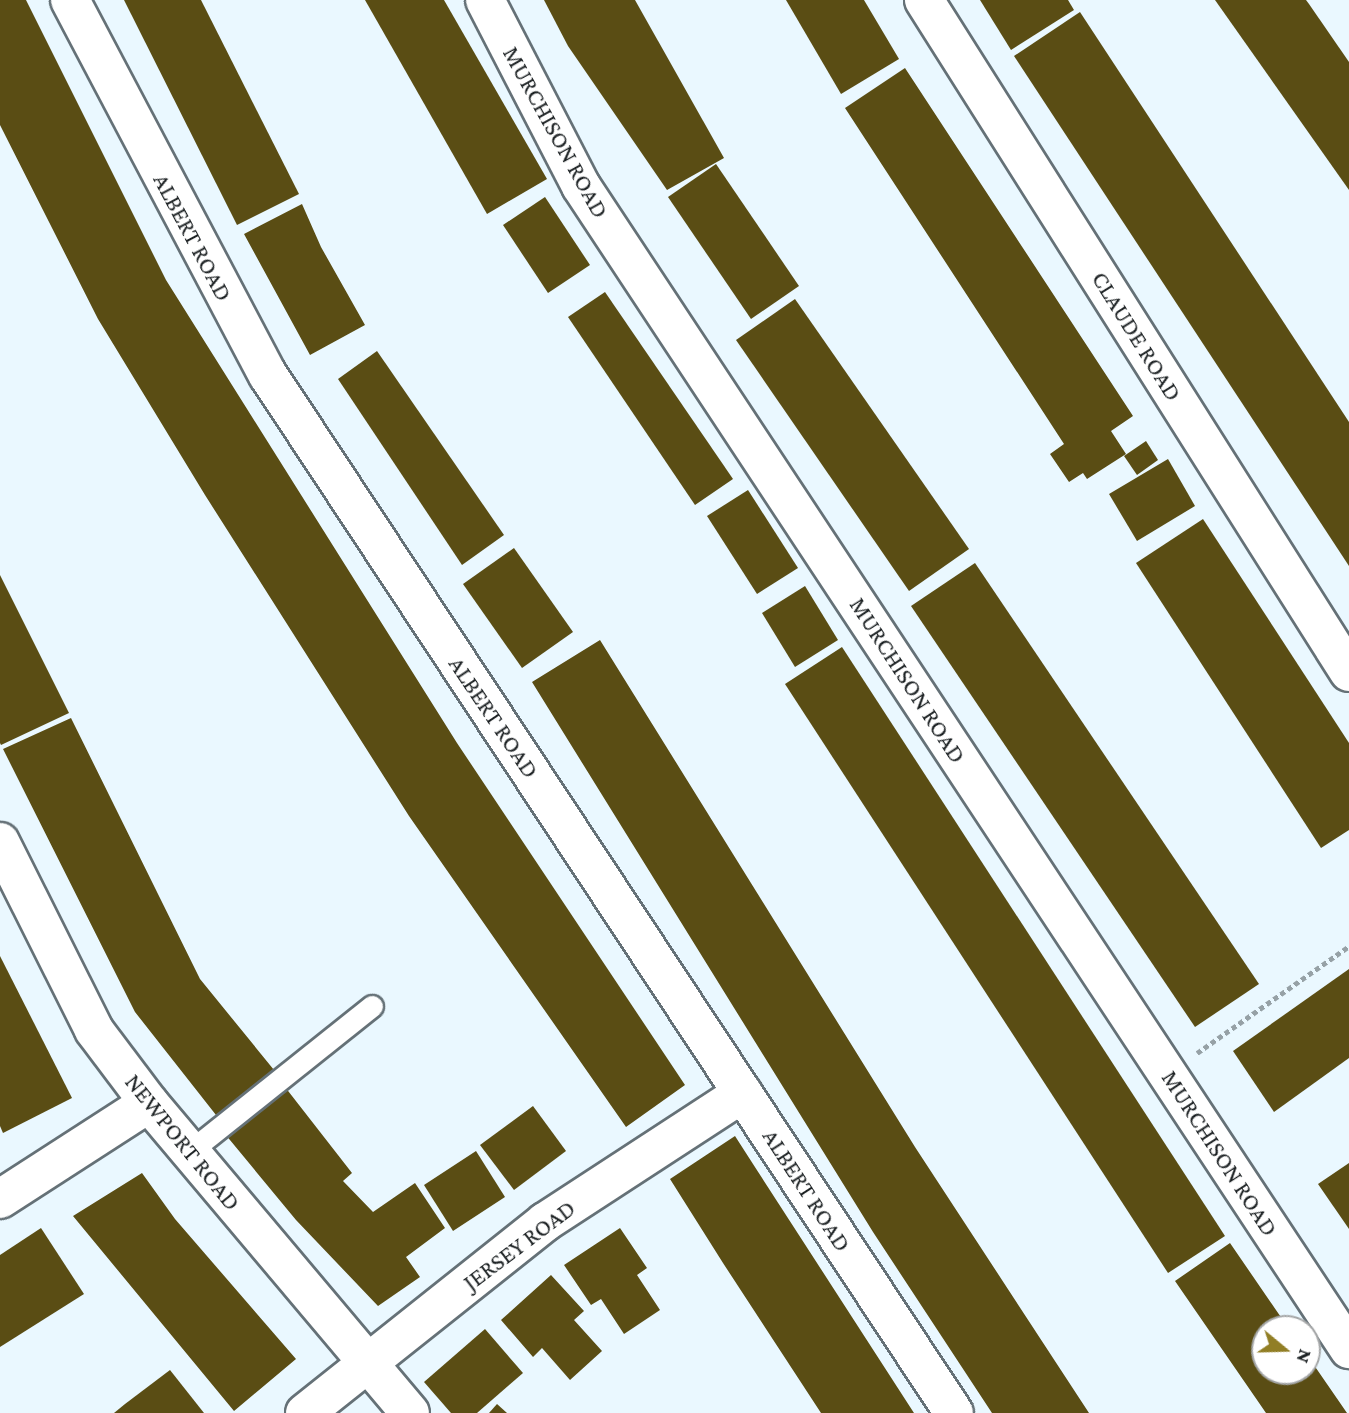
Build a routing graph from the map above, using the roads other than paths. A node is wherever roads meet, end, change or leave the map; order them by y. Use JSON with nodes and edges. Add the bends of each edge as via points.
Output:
{"nodes":[{"id":1,"x":70,"y":0,"type":"edge"},
{"id":2,"x":485,"y":0,"type":"edge"},
{"id":3,"x":924,"y":0,"type":"edge"},
{"id":4,"x":1349,"y":672,"type":"edge"},
{"id":5,"x":0,"y":842,"type":"edge"},
{"id":6,"x":372,"y":1006,"type":"dead end"},
{"id":7,"x":743,"y":1093,"type":"junction"},
{"id":8,"x":149,"y":1103,"type":"junction"},
{"id":9,"x":189,"y":1152,"type":"junction"},
{"id":10,"x":0,"y":1199,"type":"edge"},
{"id":11,"x":1349,"y":1349,"type":"edge"},
{"id":12,"x":366,"y":1364,"type":"junction"},
{"id":13,"x":305,"y":1413,"type":"edge"},
{"id":14,"x":410,"y":1413,"type":"edge"},
{"id":15,"x":954,"y":1413,"type":"edge"}],
"edges":[{"from":1,"to":7,"type":"street","name":"ALBERT ROAD","via":[[268,375]]},
{"from":2,"to":11,"type":"street","name":"MURCHISON ROAD","via":[[581,186]]},
{"from":3,"to":4,"type":"street","name":"CLAUDE ROAD"},
{"from":5,"to":8,"type":"street","name":"NEWPORT ROAD","via":[[94,1030]]},
{"from":6,"to":9,"type":"lane"},
{"from":7,"to":12,"type":"street","name":"JERSEY ROAD","via":[[545,1222]]},
{"from":7,"to":15,"type":"street","name":"ALBERT ROAD"},
{"from":8,"to":9,"type":"street","name":"NEWPORT ROAD"},
{"from":8,"to":10,"type":"street"},
{"from":9,"to":12,"type":"street","name":"NEWPORT ROAD"},
{"from":12,"to":13,"type":"street","name":"JERSEY ROAD"},
{"from":12,"to":14,"type":"street","name":"NEWPORT ROAD"}]}
